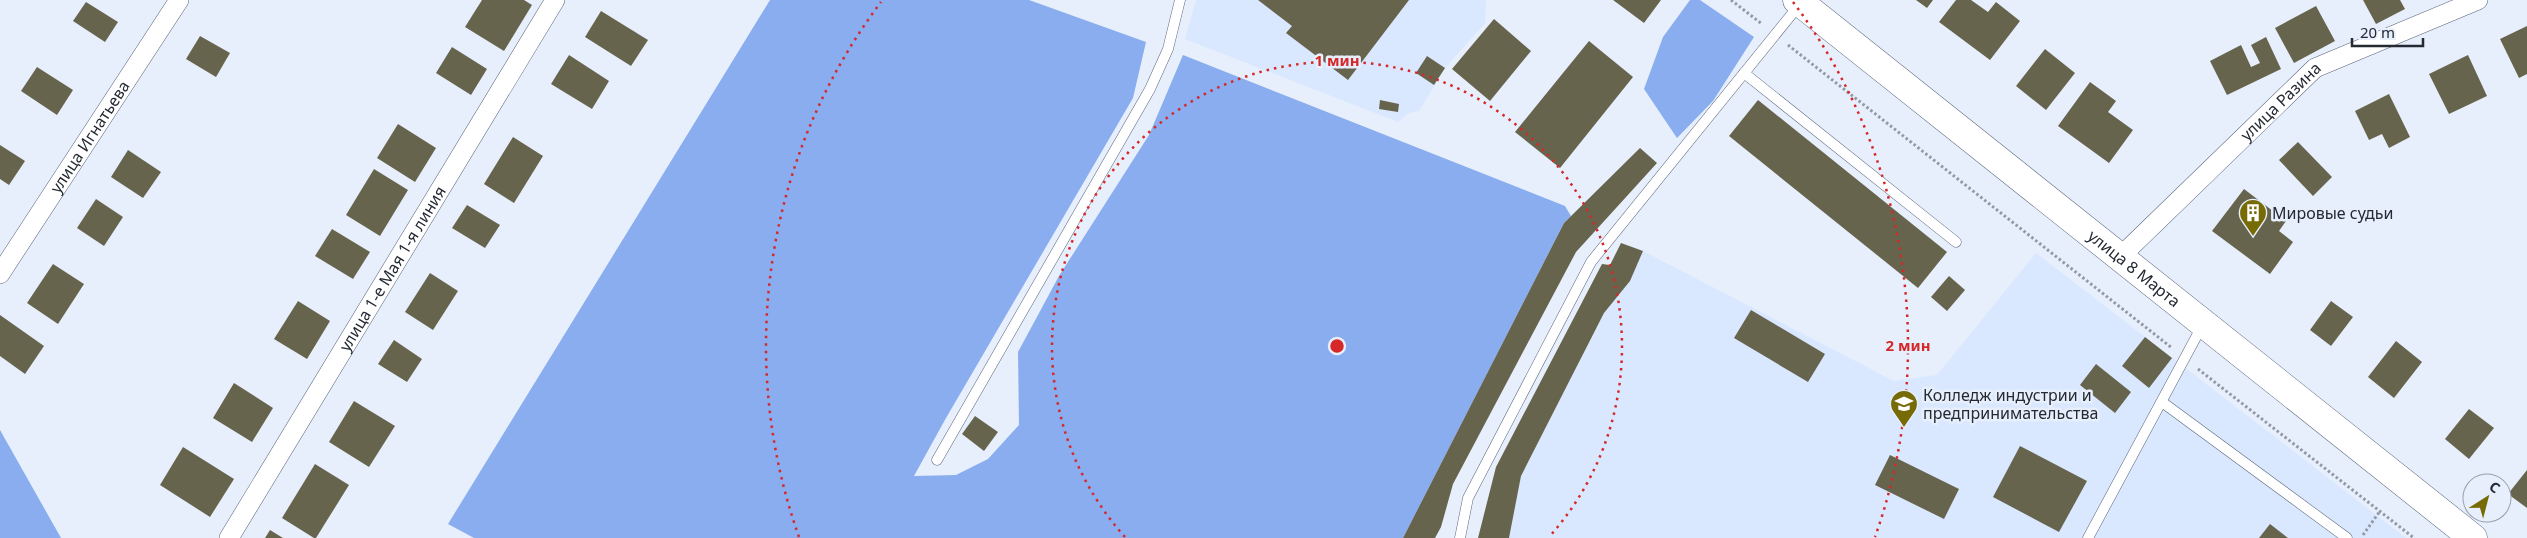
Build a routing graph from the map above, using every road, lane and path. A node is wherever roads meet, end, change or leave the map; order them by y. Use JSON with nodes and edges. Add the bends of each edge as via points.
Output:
{"nodes":[{"id":1,"x":179,"y":0,"type":"edge"},
{"id":2,"x":556,"y":0,"type":"edge"},
{"id":3,"x":1180,"y":0,"type":"edge"},
{"id":4,"x":1731,"y":0,"type":"edge"},
{"id":5,"x":2478,"y":0,"type":"edge"},
{"id":6,"x":1799,"y":2,"type":"edge"},
{"id":7,"x":2444,"y":7,"type":"edge"},
{"id":8,"x":1775,"y":35,"type":"junction"},
{"id":9,"x":1744,"y":73,"type":"junction"},
{"id":10,"x":1956,"y":242,"type":"dead end"},
{"id":11,"x":2119,"y":258,"type":"junction"},
{"id":12,"x":0,"y":274,"type":"edge"},
{"id":13,"x":2203,"y":325,"type":"junction"},
{"id":14,"x":2185,"y":358,"type":"junction"},
{"id":15,"x":2162,"y":402,"type":"junction"},
{"id":16,"x":937,"y":460,"type":"dead end"},
{"id":17,"x":2380,"y":511,"type":"junction"},
{"id":18,"x":229,"y":538,"type":"edge"},
{"id":19,"x":1460,"y":538,"type":"edge"},
{"id":20,"x":2088,"y":538,"type":"edge"},
{"id":21,"x":2347,"y":538,"type":"edge"},
{"id":22,"x":2362,"y":538,"type":"edge"},
{"id":23,"x":2414,"y":538,"type":"edge"},
{"id":24,"x":2472,"y":538,"type":"edge"}],
"edges":[{"from":1,"to":12,"type":"street","name":"улица Игнатьева"},
{"from":2,"to":18,"type":"street","name":"улица 1-е Мая 1-я линия"},
{"from":3,"to":16,"type":"lane","via":[[1168,49],[1150,89]]},
{"from":4,"to":8,"type":"path"},
{"from":5,"to":7,"type":"street","name":"улица Разина"},
{"from":6,"to":8,"type":"lane"},
{"from":6,"to":11,"type":"main road","name":"улица 8 Марта"},
{"from":7,"to":11,"type":"street","name":"улица Разина","via":[[2315,68]]},
{"from":8,"to":9,"type":"lane"},
{"from":8,"to":14,"type":"path"},
{"from":9,"to":10,"type":"lane"},
{"from":9,"to":19,"type":"lane","via":[[1591,262],[1468,498]]},
{"from":11,"to":13,"type":"main road","name":"улица 8 Марта"},
{"from":13,"to":14,"type":"lane"},
{"from":13,"to":24,"type":"main road","name":"улица 8 Марта"},
{"from":14,"to":15,"type":"lane"},
{"from":14,"to":17,"type":"path"},
{"from":15,"to":20,"type":"lane"},
{"from":15,"to":21,"type":"lane"},
{"from":17,"to":22,"type":"path"},
{"from":17,"to":23,"type":"path"}]}
